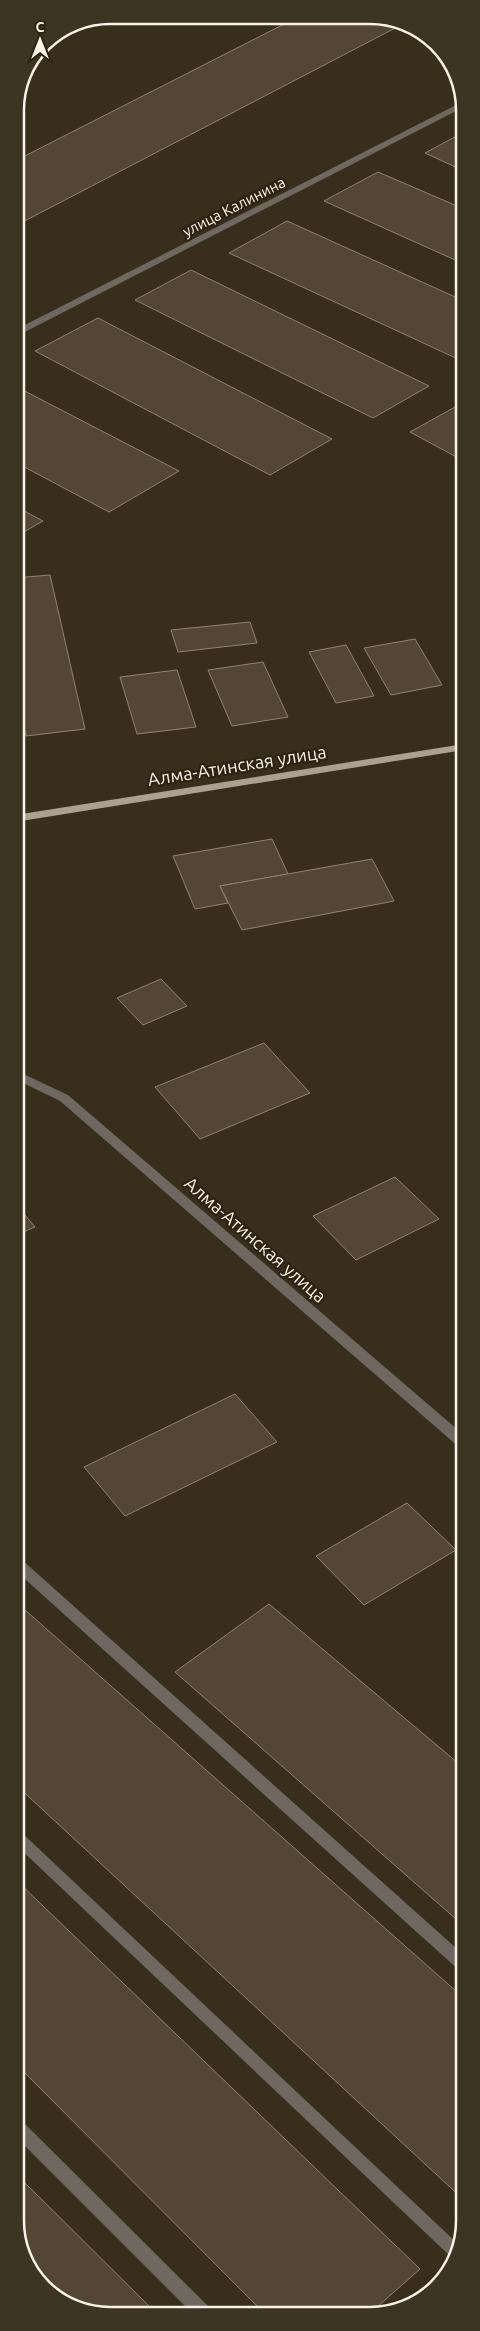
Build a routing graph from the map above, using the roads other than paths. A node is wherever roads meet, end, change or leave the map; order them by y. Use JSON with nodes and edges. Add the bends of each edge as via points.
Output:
{"nodes":[{"id":1,"x":456,"y":108,"type":"edge"},
{"id":2,"x":24,"y":327,"type":"edge"},
{"id":3,"x":456,"y":748,"type":"edge"},
{"id":4,"x":24,"y":819,"type":"edge"},
{"id":5,"x":24,"y":1078,"type":"edge"},
{"id":6,"x":456,"y":1436,"type":"edge"},
{"id":7,"x":24,"y":1570,"type":"edge"},
{"id":8,"x":24,"y":1844,"type":"edge"},
{"id":9,"x":456,"y":1958,"type":"edge"},
{"id":10,"x":24,"y":2134,"type":"edge"},
{"id":11,"x":451,"y":2248,"type":"edge"},
{"id":12,"x":198,"y":2307,"type":"edge"}],
"edges":[{"from":1,"to":2,"type":"street","name":"улица Калинина"},
{"from":3,"to":4,"type":"main road","name":"Алма-Атинская улица"},
{"from":5,"to":6,"type":"street","name":"Алма-Атинская улица","via":[[64,1098]]},
{"from":7,"to":9,"type":"street"},
{"from":8,"to":11,"type":"street"},
{"from":10,"to":12,"type":"street"}]}
